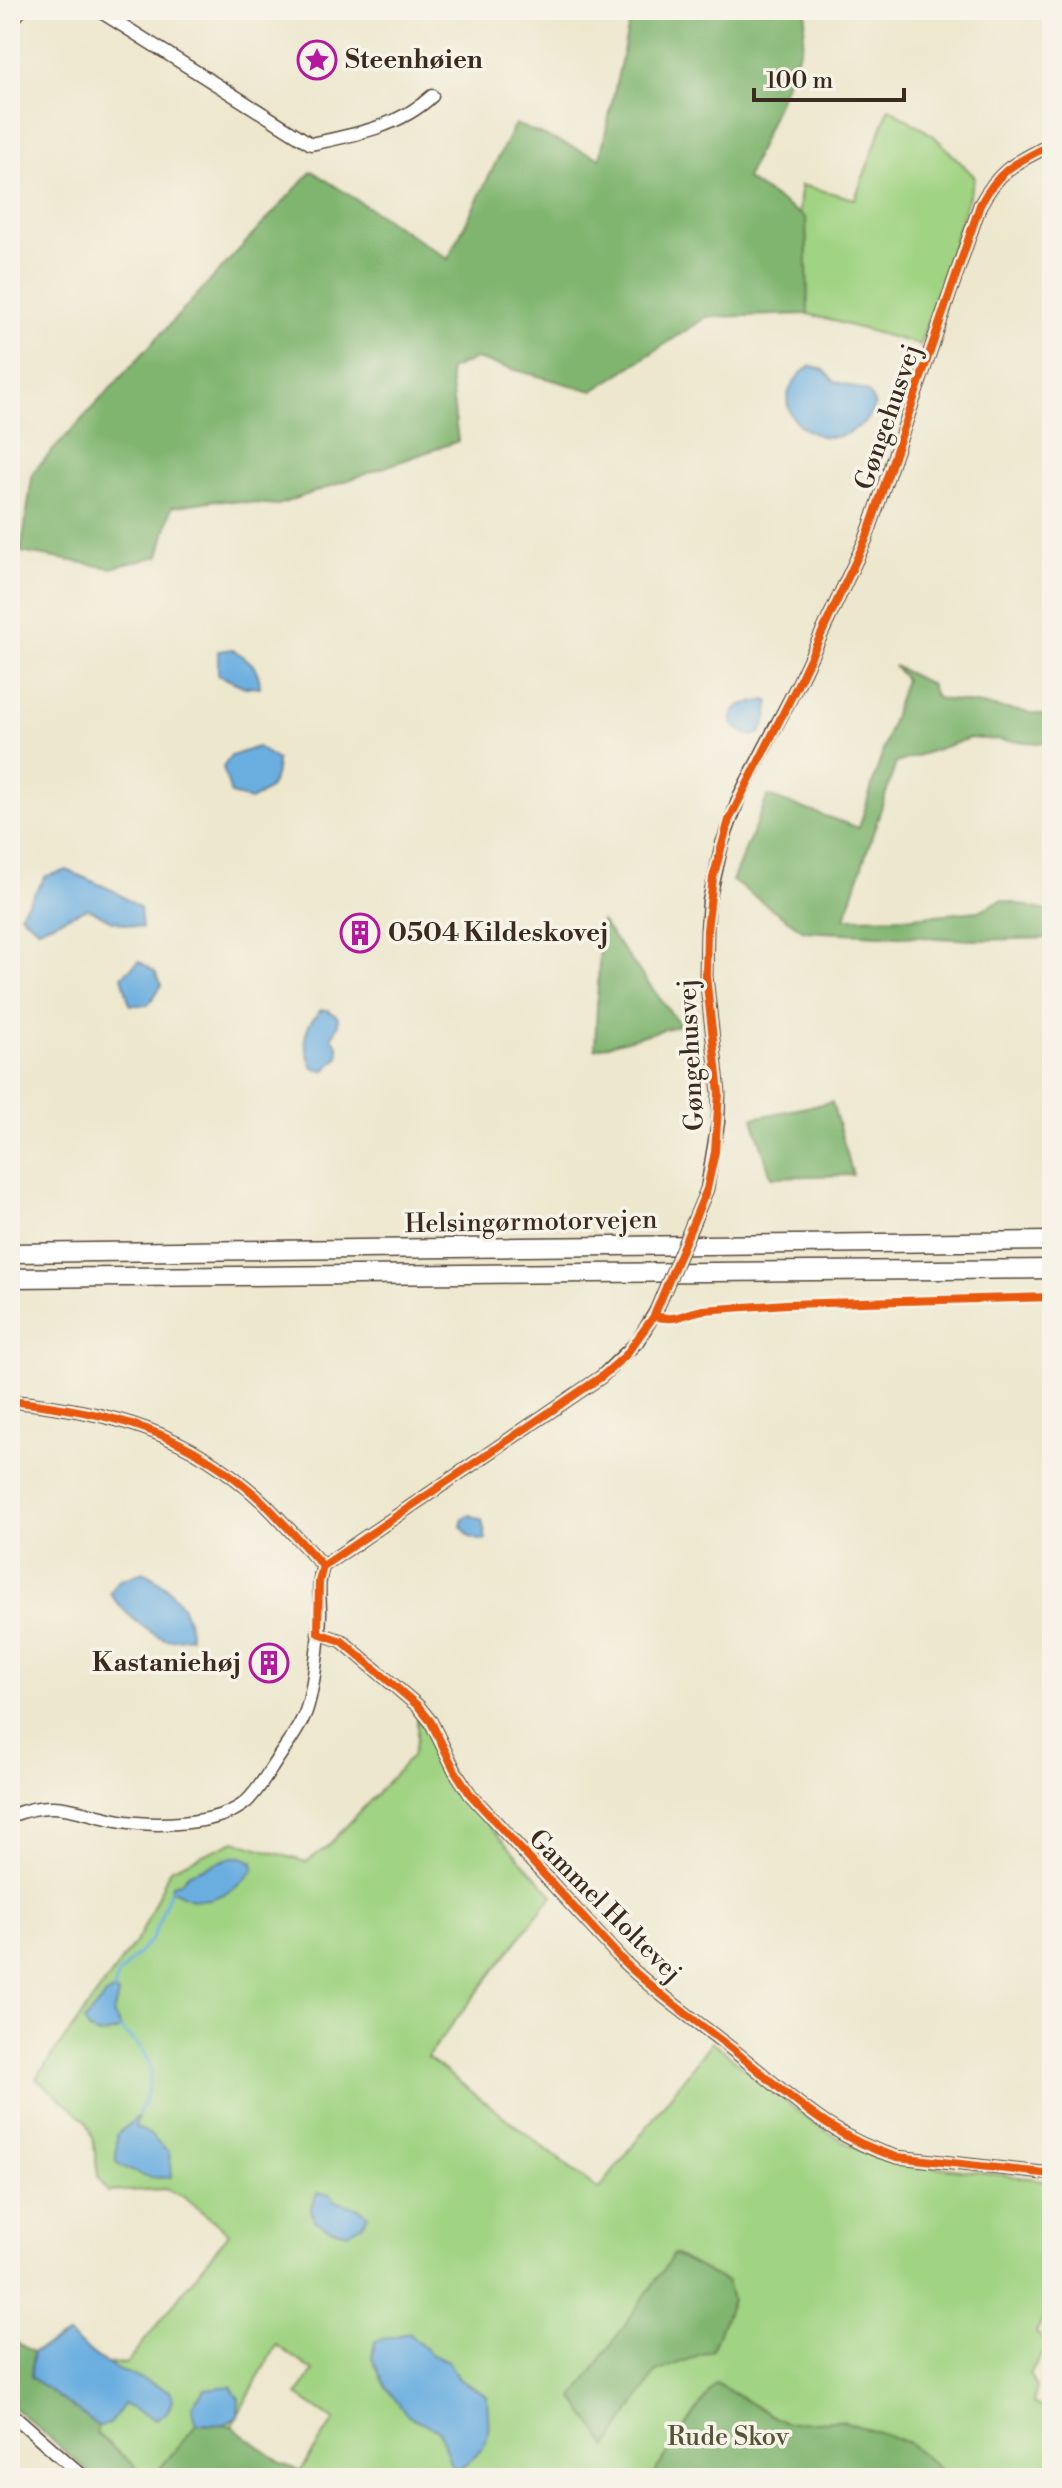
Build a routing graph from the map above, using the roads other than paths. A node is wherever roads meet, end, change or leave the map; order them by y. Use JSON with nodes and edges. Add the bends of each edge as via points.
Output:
{"nodes":[{"id":1,"x":21,"y":10,"type":"edge"},
{"id":2,"x":98,"y":10,"type":"edge"},
{"id":3,"x":10,"y":23,"type":"edge"},
{"id":4,"x":432,"y":96,"type":"dead end"},
{"id":5,"x":1052,"y":144,"type":"edge"},
{"id":6,"x":1052,"y":1241,"type":"edge"},
{"id":7,"x":10,"y":1253,"type":"edge"},
{"id":8,"x":1052,"y":1269,"type":"edge"},
{"id":9,"x":10,"y":1278,"type":"edge"},
{"id":10,"x":10,"y":1401,"type":"edge"},
{"id":11,"x":323,"y":1566,"type":"junction"},
{"id":12,"x":318,"y":1633,"type":"junction"},
{"id":13,"x":10,"y":1816,"type":"edge"},
{"id":14,"x":1052,"y":2174,"type":"edge"},
{"id":15,"x":10,"y":2412,"type":"edge"},
{"id":16,"x":85,"y":2478,"type":"edge"}],
"edges":[{"from":1,"to":3,"type":"street"},
{"from":2,"to":4,"type":"street","via":[[311,144],[364,133],[417,111]]},
{"from":5,"to":11,"type":"street","name":"Gøngehusvej","bridge":true,"via":[[1004,172],[980,205],[866,539],[729,820],[713,878],[707,930],[718,1122],[707,1189],[656,1311],[637,1342],[601,1377]]},
{"from":6,"to":7,"type":"highway","name":"Helsingørmotorvejen"},
{"from":8,"to":9,"type":"highway","name":"Helsingørmotorvejen"},
{"from":10,"to":11,"type":"street","via":[[102,1414],[173,1440],[265,1504]]},
{"from":11,"to":12,"type":"street"},
{"from":12,"to":13,"type":"street","via":[[306,1710],[296,1731],[252,1796],[229,1814],[191,1822],[142,1823],[44,1806]]},
{"from":12,"to":14,"type":"street","name":"Gammel Holtevej","via":[[342,1641],[418,1706],[470,1794],[641,1979],[793,2101],[874,2151]]},
{"from":15,"to":16,"type":"street"}]}
